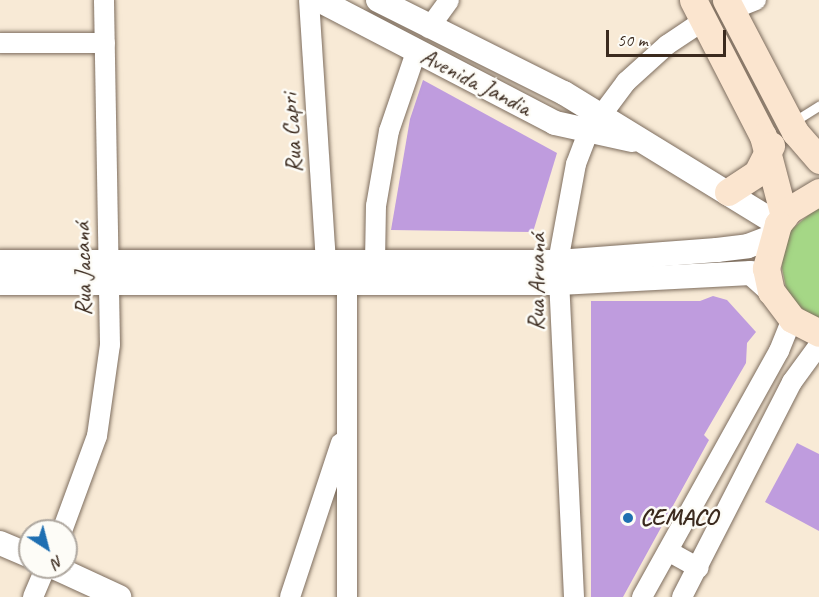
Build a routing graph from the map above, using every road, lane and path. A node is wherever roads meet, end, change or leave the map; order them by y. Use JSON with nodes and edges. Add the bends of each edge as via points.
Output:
{"nodes":[{"id":1,"x":104,"y":0,"type":"edge"},
{"id":2,"x":309,"y":0,"type":"edge"},
{"id":3,"x":319,"y":0,"type":"edge"},
{"id":4,"x":378,"y":0,"type":"edge"},
{"id":5,"x":450,"y":0,"type":"edge"},
{"id":6,"x":756,"y":0,"type":"edge"},
{"id":7,"x":728,"y":5,"type":"edge"},
{"id":8,"x":698,"y":11,"type":"edge"},
{"id":9,"x":429,"y":28,"type":"junction"},
{"id":10,"x":0,"y":43,"type":"edge"},
{"id":11,"x":105,"y":43,"type":"junction"},
{"id":12,"x":416,"y":52,"type":"junction"},
{"id":13,"x":819,"y":106,"type":"edge"},
{"id":14,"x":594,"y":124,"type":"junction"},
{"id":15,"x":793,"y":128,"type":"junction"},
{"id":16,"x":767,"y":147,"type":"junction"},
{"id":17,"x":819,"y":160,"type":"edge"},
{"id":18,"x":728,"y":192,"type":"junction"},
{"id":19,"x":819,"y":192,"type":"edge"},
{"id":20,"x":778,"y":225,"type":"junction"},
{"id":21,"x":0,"y":262,"type":"edge"},
{"id":22,"x":326,"y":262,"type":"junction"},
{"id":23,"x":375,"y":262,"type":"junction"},
{"id":24,"x":701,"y":263,"type":"junction"},
{"id":25,"x":559,"y":272,"type":"junction"},
{"id":26,"x":109,"y":273,"type":"junction"},
{"id":27,"x":347,"y":282,"type":"junction"},
{"id":28,"x":0,"y":283,"type":"edge"},
{"id":29,"x":771,"y":291,"type":"junction"},
{"id":30,"x":792,"y":319,"type":"junction"},
{"id":31,"x":819,"y":333,"type":"edge"},
{"id":32,"x":819,"y":345,"type":"edge"},
{"id":33,"x":347,"y":426,"type":"junction"},
{"id":34,"x":67,"y":519,"type":"edge"},
{"id":35,"x":0,"y":543,"type":"edge"},
{"id":36,"x":18,"y":551,"type":"edge"},
{"id":37,"x":668,"y":551,"type":"junction"},
{"id":38,"x":699,"y":568,"type":"junction"},
{"id":39,"x":78,"y":578,"type":"edge"},
{"id":40,"x":41,"y":579,"type":"edge"},
{"id":41,"x":33,"y":597,"type":"edge"},
{"id":42,"x":119,"y":597,"type":"edge"},
{"id":43,"x":290,"y":597,"type":"edge"},
{"id":44,"x":347,"y":597,"type":"edge"},
{"id":45,"x":574,"y":597,"type":"edge"},
{"id":46,"x":642,"y":597,"type":"edge"},
{"id":47,"x":682,"y":597,"type":"edge"}],
"edges":[{"from":1,"to":11,"type":"street","name":"Rua Jacaná"},
{"from":2,"to":22,"type":"street","name":"Rua Capri"},
{"from":3,"to":12,"type":"street","name":"Avenida Jandia"},
{"from":4,"to":9,"type":"street","name":"Avenida Jandia"},
{"from":5,"to":9,"type":"street"},
{"from":6,"to":7,"type":"street"},
{"from":7,"to":15,"type":"main road"},
{"from":8,"to":14,"type":"street","name":"Rua Aruaná","via":[[634,74]]},
{"from":8,"to":16,"type":"main road"},
{"from":9,"to":14,"type":"street","name":"Avenida Jandia"},
{"from":10,"to":11,"type":"street"},
{"from":11,"to":26,"type":"street","name":"Rua Jacaná"},
{"from":12,"to":14,"type":"street","name":"Avenida Jandia","via":[[555,123]]},
{"from":12,"to":23,"type":"street","via":[[389,131],[376,206]]},
{"from":13,"to":15,"type":"lane"},
{"from":14,"to":18,"type":"street","name":"Avenida Jandia","via":[[641,142]]},
{"from":14,"to":25,"type":"street","name":"Rua Aruaná","via":[[576,164]]},
{"from":15,"to":16,"type":"main road"},
{"from":15,"to":17,"type":"main road"},
{"from":16,"to":18,"type":"main road","via":[[757,173]]},
{"from":16,"to":20,"type":"main road"},
{"from":18,"to":20,"type":"street","name":"Avenida Jandia"},
{"from":19,"to":20,"type":"main road"},
{"from":20,"to":24,"type":"street","via":[[748,246]]},
{"from":20,"to":29,"type":"main road","via":[[766,268]]},
{"from":21,"to":26,"type":"street"},
{"from":22,"to":23,"type":"street"},
{"from":22,"to":26,"type":"street"},
{"from":23,"to":25,"type":"street"},
{"from":24,"to":25,"type":"street"},
{"from":24,"to":29,"type":"street","via":[[751,273]]},
{"from":25,"to":27,"type":"street"},
{"from":25,"to":45,"type":"street","name":"Rua Aruaná"},
{"from":26,"to":27,"type":"street"},
{"from":26,"to":28,"type":"street"},
{"from":26,"to":34,"type":"street","name":"Rua Jacaná","via":[[110,345],[97,436]]},
{"from":27,"to":33,"type":"street"},
{"from":29,"to":30,"type":"main road"},
{"from":30,"to":31,"type":"main road"},
{"from":30,"to":37,"type":"street","via":[[779,351]]},
{"from":32,"to":38,"type":"street","via":[[792,382]]},
{"from":33,"to":43,"type":"street"},
{"from":33,"to":44,"type":"street"},
{"from":35,"to":36,"type":"street"},
{"from":37,"to":38,"type":"street"},
{"from":37,"to":46,"type":"street"},
{"from":38,"to":47,"type":"street"},
{"from":39,"to":42,"type":"street"},
{"from":40,"to":41,"type":"street"}]}
